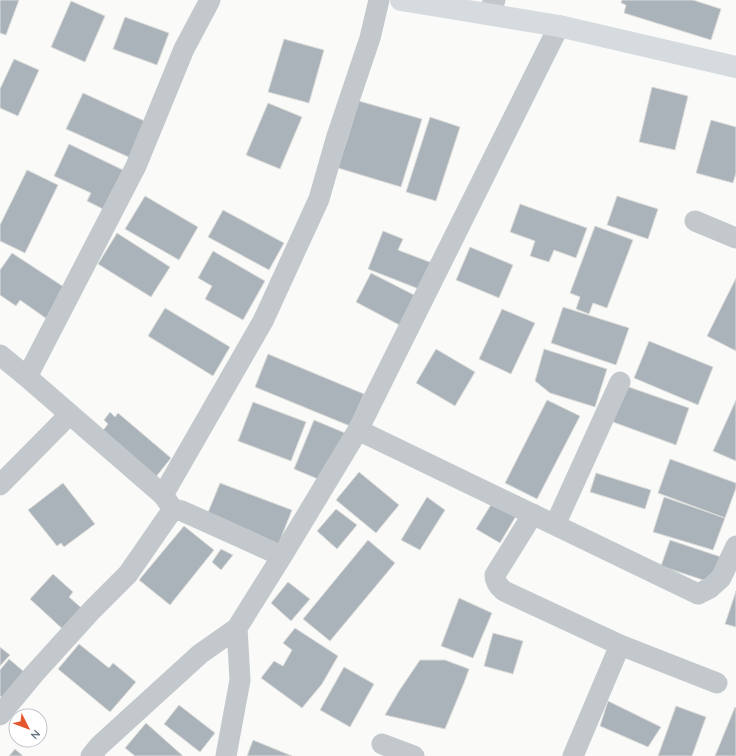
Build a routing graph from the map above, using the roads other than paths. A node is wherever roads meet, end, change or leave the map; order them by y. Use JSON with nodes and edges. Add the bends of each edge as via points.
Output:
{"nodes":[{"id":1,"x":210,"y":0,"type":"edge"},
{"id":2,"x":379,"y":0,"type":"edge"},
{"id":3,"x":401,"y":0,"type":"edge"},
{"id":4,"x":491,"y":7,"type":"edge"},
{"id":5,"x":559,"y":26,"type":"junction"},
{"id":6,"x":736,"y":67,"type":"edge"},
{"id":7,"x":695,"y":221,"type":"dead end"},
{"id":8,"x":736,"y":238,"type":"edge"},
{"id":9,"x":0,"y":355,"type":"edge"},
{"id":10,"x":27,"y":377,"type":"junction"},
{"id":11,"x":620,"y":382,"type":"dead end"},
{"id":12,"x":70,"y":414,"type":"junction"},
{"id":13,"x":358,"y":430,"type":"junction"},
{"id":14,"x":0,"y":486,"type":"edge"},
{"id":15,"x":168,"y":502,"type":"junction"},
{"id":16,"x":533,"y":514,"type":"junction"},
{"id":17,"x":555,"y":525,"type":"junction"},
{"id":18,"x":736,"y":546,"type":"edge"},
{"id":19,"x":282,"y":556,"type":"junction"},
{"id":20,"x":237,"y":628,"type":"junction"},
{"id":21,"x":620,"y":645,"type":"junction"},
{"id":22,"x":717,"y":683,"type":"dead end"},
{"id":23,"x":0,"y":715,"type":"edge"},
{"id":24,"x":382,"y":744,"type":"dead end"},
{"id":25,"x":91,"y":756,"type":"edge"},
{"id":26,"x":226,"y":756,"type":"edge"},
{"id":27,"x":414,"y":756,"type":"edge"},
{"id":28,"x":573,"y":756,"type":"edge"}],
"edges":[{"from":1,"to":10,"type":"street","via":[[184,49],[136,166]]},
{"from":2,"to":15,"type":"street","via":[[370,38],[319,199],[263,321]]},
{"from":3,"to":4,"type":"street"},
{"from":4,"to":5,"type":"street"},
{"from":5,"to":6,"type":"street"},
{"from":5,"to":13,"type":"street"},
{"from":7,"to":8,"type":"street"},
{"from":9,"to":10,"type":"street"},
{"from":10,"to":12,"type":"street"},
{"from":11,"to":17,"type":"street"},
{"from":12,"to":14,"type":"street"},
{"from":12,"to":15,"type":"street"},
{"from":13,"to":16,"type":"street"},
{"from":13,"to":19,"type":"street"},
{"from":15,"to":19,"type":"street","via":[[182,512]]},
{"from":15,"to":23,"type":"street","via":[[128,574],[92,610]]},
{"from":16,"to":17,"type":"street"},
{"from":16,"to":21,"type":"street","via":[[495,575],[495,581],[504,591]]},
{"from":17,"to":18,"type":"street","via":[[698,594],[721,578]]},
{"from":19,"to":20,"type":"street"},
{"from":20,"to":25,"type":"street","via":[[200,654]]},
{"from":20,"to":26,"type":"street","via":[[240,680]]},
{"from":21,"to":22,"type":"street"},
{"from":21,"to":28,"type":"street"},
{"from":24,"to":27,"type":"street"}]}
